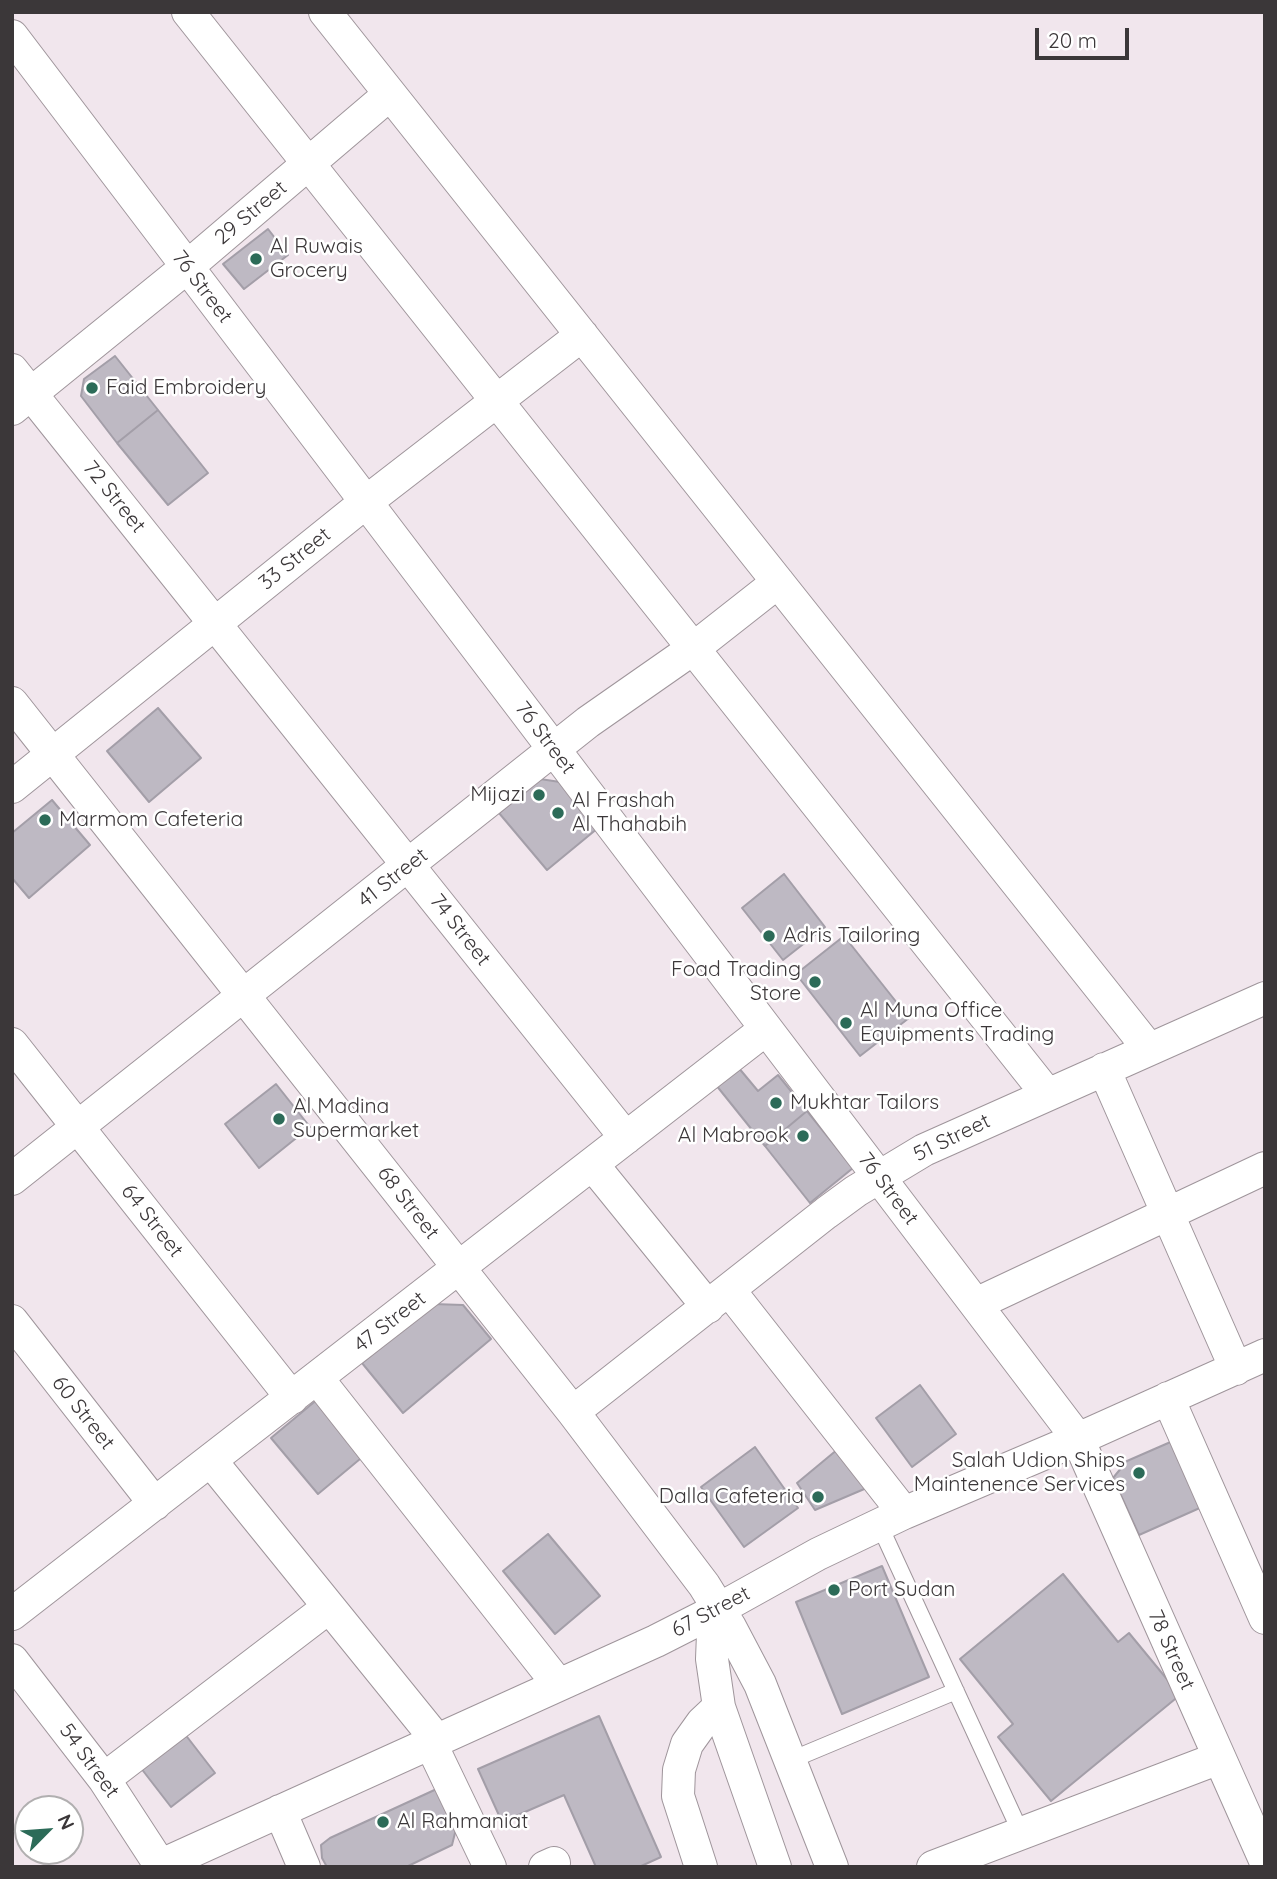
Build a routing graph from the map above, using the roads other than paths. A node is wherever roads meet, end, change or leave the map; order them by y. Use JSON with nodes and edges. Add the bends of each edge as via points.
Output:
{"nodes":[{"id":1,"x":188,"y":12,"type":"edge"},
{"id":2,"x":325,"y":12,"type":"edge"},
{"id":3,"x":12,"y":36,"type":"edge"},
{"id":4,"x":390,"y":94,"type":"junction"},
{"id":5,"x":308,"y":163,"type":"junction"},
{"id":6,"x":187,"y":267,"type":"junction"},
{"id":7,"x":582,"y":335,"type":"junction"},
{"id":8,"x":19,"y":391,"type":"edge"},
{"id":9,"x":498,"y":401,"type":"junction"},
{"id":10,"x":366,"y":502,"type":"junction"},
{"id":11,"x":778,"y":582,"type":"junction"},
{"id":12,"x":216,"y":623,"type":"junction"},
{"id":13,"x":694,"y":648,"type":"junction"},
{"id":14,"x":12,"y":704,"type":"edge"},
{"id":15,"x":554,"y":749,"type":"junction"},
{"id":16,"x":53,"y":755,"type":"junction"},
{"id":17,"x":12,"y":788,"type":"edge"},
{"id":18,"x":409,"y":865,"type":"junction"},
{"id":19,"x":244,"y":996,"type":"junction"},
{"id":20,"x":1265,"y":998,"type":"edge"},
{"id":21,"x":766,"y":1029,"type":"junction"},
{"id":22,"x":12,"y":1044,"type":"edge"},
{"id":23,"x":1149,"y":1049,"type":"junction"},
{"id":24,"x":1104,"y":1069,"type":"junction"},
{"id":25,"x":1047,"y":1094,"type":"junction"},
{"id":26,"x":78,"y":1127,"type":"junction"},
{"id":27,"x":626,"y":1138,"type":"junction"},
{"id":28,"x":592,"y":1164,"type":"junction"},
{"id":29,"x":1265,"y":1168,"type":"edge"},
{"id":30,"x":879,"y":1177,"type":"junction"},
{"id":31,"x":12,"y":1179,"type":"edge"},
{"id":32,"x":1167,"y":1213,"type":"junction"},
{"id":33,"x":460,"y":1268,"type":"junction"},
{"id":34,"x":719,"y":1299,"type":"junction"},
{"id":35,"x":976,"y":1304,"type":"junction"},
{"id":36,"x":12,"y":1321,"type":"edge"},
{"id":37,"x":1265,"y":1355,"type":"edge"},
{"id":38,"x":1236,"y":1369,"type":"junction"},
{"id":39,"x":317,"y":1378,"type":"junction"},
{"id":40,"x":292,"y":1398,"type":"junction"},
{"id":41,"x":1168,"y":1398,"type":"junction"},
{"id":42,"x":573,"y":1412,"type":"junction"},
{"id":43,"x":1078,"y":1439,"type":"junction"},
{"id":44,"x":211,"y":1461,"type":"junction"},
{"id":45,"x":155,"y":1504,"type":"junction"},
{"id":46,"x":891,"y":1518,"type":"junction"},
{"id":47,"x":329,"y":1607,"type":"junction"},
{"id":48,"x":719,"y":1609,"type":"junction"},
{"id":49,"x":12,"y":1614,"type":"edge"},
{"id":50,"x":1265,"y":1618,"type":"edge"},
{"id":51,"x":12,"y":1660,"type":"edge"},
{"id":52,"x":558,"y":1684,"type":"junction"},
{"id":53,"x":956,"y":1691,"type":"junction"},
{"id":54,"x":719,"y":1707,"type":"junction"},
{"id":55,"x":433,"y":1740,"type":"junction"},
{"id":56,"x":1219,"y":1758,"type":"junction"},
{"id":57,"x":791,"y":1760,"type":"junction"},
{"id":58,"x":104,"y":1779,"type":"junction"},
{"id":59,"x":280,"y":1811,"type":"junction"},
{"id":60,"x":1021,"y":1833,"type":"junction"},
{"id":61,"x":1265,"y":1860,"type":"edge"},
{"id":62,"x":159,"y":1866,"type":"edge"},
{"id":63,"x":304,"y":1867,"type":"edge"},
{"id":64,"x":490,"y":1867,"type":"edge"},
{"id":65,"x":701,"y":1867,"type":"edge"},
{"id":66,"x":775,"y":1867,"type":"edge"},
{"id":67,"x":832,"y":1867,"type":"edge"},
{"id":68,"x":933,"y":1867,"type":"edge"}],
"edges":[{"from":1,"to":5,"type":"street"},
{"from":2,"to":4,"type":"street"},
{"from":3,"to":6,"type":"street","name":"76 Street"},
{"from":4,"to":5,"type":"street","name":"29 Street"},
{"from":4,"to":7,"type":"street"},
{"from":5,"to":6,"type":"street","name":"29 Street"},
{"from":5,"to":9,"type":"street"},
{"from":6,"to":8,"type":"street","name":"29 Street"},
{"from":6,"to":10,"type":"street","name":"76 Street"},
{"from":7,"to":9,"type":"street","name":"33 Street"},
{"from":7,"to":11,"type":"street"},
{"from":8,"to":12,"type":"street","name":"72 Street"},
{"from":9,"to":10,"type":"street","name":"33 Street"},
{"from":9,"to":13,"type":"street"},
{"from":10,"to":12,"type":"street","name":"33 Street"},
{"from":10,"to":15,"type":"street","name":"76 Street"},
{"from":11,"to":13,"type":"street","name":"41 Street"},
{"from":11,"to":23,"type":"street"},
{"from":12,"to":16,"type":"street","name":"33 Street"},
{"from":12,"to":18,"type":"street","name":"74 Street"},
{"from":13,"to":15,"type":"street","name":"41 Street"},
{"from":13,"to":25,"type":"street"},
{"from":14,"to":16,"type":"street","name":"68 Street"},
{"from":15,"to":18,"type":"street","name":"41 Street"},
{"from":15,"to":21,"type":"street","name":"76 Street"},
{"from":16,"to":17,"type":"street","name":"33 Street"},
{"from":16,"to":19,"type":"street","name":"68 Street"},
{"from":18,"to":19,"type":"street","name":"41 Street"},
{"from":18,"to":27,"type":"street","name":"74 Street"},
{"from":19,"to":26,"type":"street","name":"41 Street"},
{"from":19,"to":33,"type":"street","name":"68 Street"},
{"from":20,"to":23,"type":"street","name":"51 Street"},
{"from":21,"to":27,"type":"street","name":"47 Street"},
{"from":21,"to":30,"type":"street","name":"76 Street"},
{"from":22,"to":26,"type":"street","name":"64 Street"},
{"from":23,"to":24,"type":"street","name":"51 Street"},
{"from":24,"to":25,"type":"street","name":"51 Street"},
{"from":24,"to":32,"type":"street"},
{"from":25,"to":30,"type":"street","name":"51 Street","via":[[924,1150]]},
{"from":26,"to":31,"type":"street","name":"41 Street"},
{"from":26,"to":40,"type":"street","name":"64 Street"},
{"from":27,"to":28,"type":"street","name":"47 Street"},
{"from":28,"to":33,"type":"street","name":"47 Street"},
{"from":28,"to":34,"type":"street"},
{"from":29,"to":32,"type":"street"},
{"from":30,"to":34,"type":"street","name":"51 Street","via":[[826,1213]]},
{"from":30,"to":35,"type":"street","name":"76 Street"},
{"from":32,"to":35,"type":"street"},
{"from":32,"to":38,"type":"street"},
{"from":33,"to":39,"type":"street","name":"47 Street"},
{"from":33,"to":42,"type":"street","name":"68 Street"},
{"from":34,"to":42,"type":"street","name":"51 Street"},
{"from":34,"to":46,"type":"street"},
{"from":35,"to":43,"type":"street","name":"76 Street"},
{"from":36,"to":45,"type":"street","name":"60 Street"},
{"from":37,"to":38,"type":"street","name":"67 Street"},
{"from":38,"to":41,"type":"street","name":"67 Street"},
{"from":39,"to":40,"type":"street","name":"47 Street"},
{"from":39,"to":52,"type":"street"},
{"from":40,"to":44,"type":"street","name":"47 Street"},
{"from":41,"to":43,"type":"street","name":"67 Street"},
{"from":41,"to":50,"type":"street"},
{"from":42,"to":48,"type":"street","name":"68 Street"},
{"from":43,"to":46,"type":"street","name":"67 Street"},
{"from":43,"to":56,"type":"street","name":"78 Street"},
{"from":44,"to":45,"type":"street","name":"47 Street"},
{"from":44,"to":47,"type":"street"},
{"from":45,"to":49,"type":"street","name":"47 Street"},
{"from":46,"to":48,"type":"street","name":"67 Street"},
{"from":46,"to":53,"type":"lane"},
{"from":47,"to":55,"type":"street"},
{"from":47,"to":58,"type":"street"},
{"from":48,"to":52,"type":"street","name":"67 Street"},
{"from":48,"to":54,"type":"street","via":[[712,1659]]},
{"from":48,"to":57,"type":"street","name":"68 Street","via":[[755,1675]]},
{"from":51,"to":58,"type":"street","name":"54 Street"},
{"from":52,"to":55,"type":"street","name":"67 Street"},
{"from":53,"to":57,"type":"lane"},
{"from":53,"to":60,"type":"lane"},
{"from":54,"to":65,"type":"street","via":[[687,1745],[679,1770],[678,1796]]},
{"from":54,"to":66,"type":"street"},
{"from":55,"to":59,"type":"street","name":"67 Street"},
{"from":55,"to":64,"type":"street"},
{"from":56,"to":60,"type":"street"},
{"from":56,"to":61,"type":"street","name":"78 Street"},
{"from":57,"to":67,"type":"street","name":"68 Street"},
{"from":58,"to":62,"type":"street","name":"54 Street"},
{"from":59,"to":62,"type":"street","name":"67 Street"},
{"from":59,"to":63,"type":"street"},
{"from":60,"to":68,"type":"street"}]}
